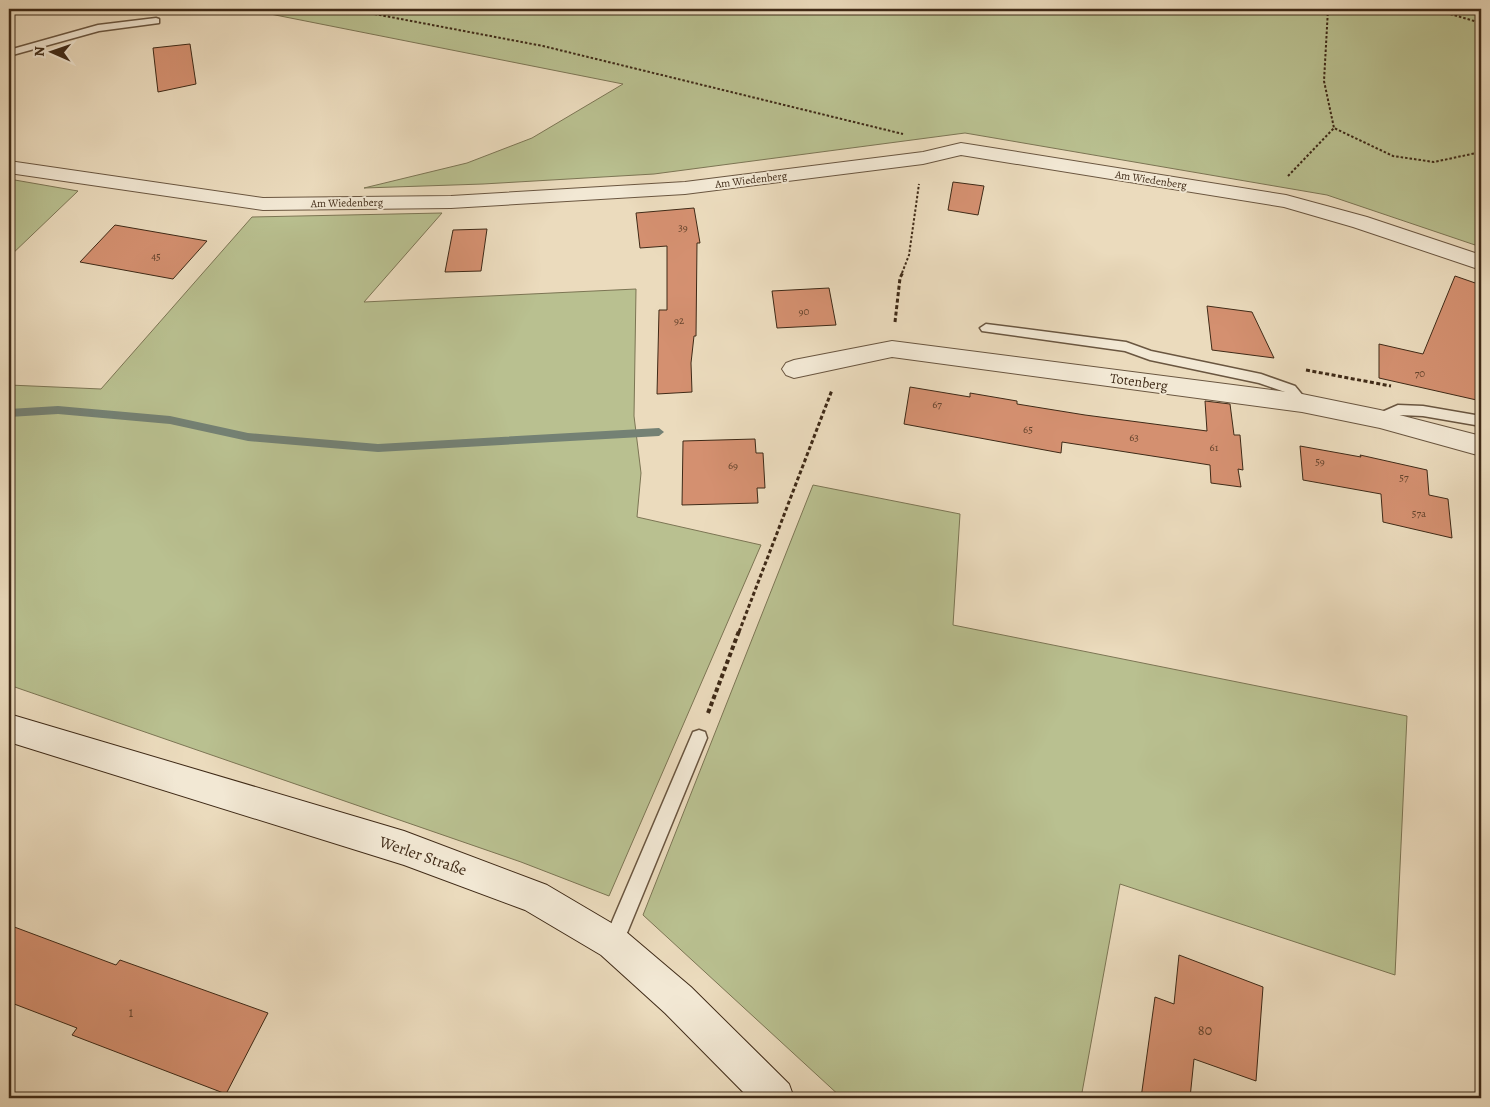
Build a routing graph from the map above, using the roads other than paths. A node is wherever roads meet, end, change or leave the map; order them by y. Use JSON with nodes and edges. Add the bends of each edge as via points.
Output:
{"nodes":[{"id":1,"x":156,"y":21,"type":"dead end"},
{"id":2,"x":9,"y":53,"type":"edge"},
{"id":3,"x":9,"y":167,"type":"edge"},
{"id":4,"x":1481,"y":264,"type":"edge"},
{"id":5,"x":986,"y":328,"type":"dead end"},
{"id":6,"x":794,"y":369,"type":"dead end"},
{"id":7,"x":1302,"y":403,"type":"junction"},
{"id":8,"x":1380,"y":419,"type":"junction"},
{"id":9,"x":1481,"y":421,"type":"edge"},
{"id":10,"x":1481,"y":446,"type":"edge"},
{"id":11,"x":9,"y":728,"type":"edge"},
{"id":12,"x":699,"y":738,"type":"road end"},
{"id":13,"x":613,"y":943,"type":"junction"},
{"id":14,"x":775,"y":1098,"type":"edge"}],
"edges":[{"from":1,"to":2,"type":"lane","via":[[98,28]]},
{"from":3,"to":4,"type":"street","name":"Am Wiedenberg","via":[[263,204],[451,202],[685,188],[923,158],[962,149],[1286,201],[1360,222]]},
{"from":5,"to":7,"type":"lane","via":[[1126,348],[1261,379],[1290,389]]},
{"from":6,"to":7,"type":"street","name":"Totenberg","via":[[892,349]]},
{"from":7,"to":8,"type":"street","name":"Totenberg"},
{"from":8,"to":9,"type":"lane","via":[[1398,410]]},
{"from":8,"to":10,"type":"street","name":"Totenberg"},
{"from":11,"to":13,"type":"street","name":"Werler Straße","via":[[404,848],[535,897]]},
{"from":12,"to":13,"type":"lane"},
{"from":13,"to":14,"type":"street","name":"Werler Straße","via":[[678,1000]]}]}
